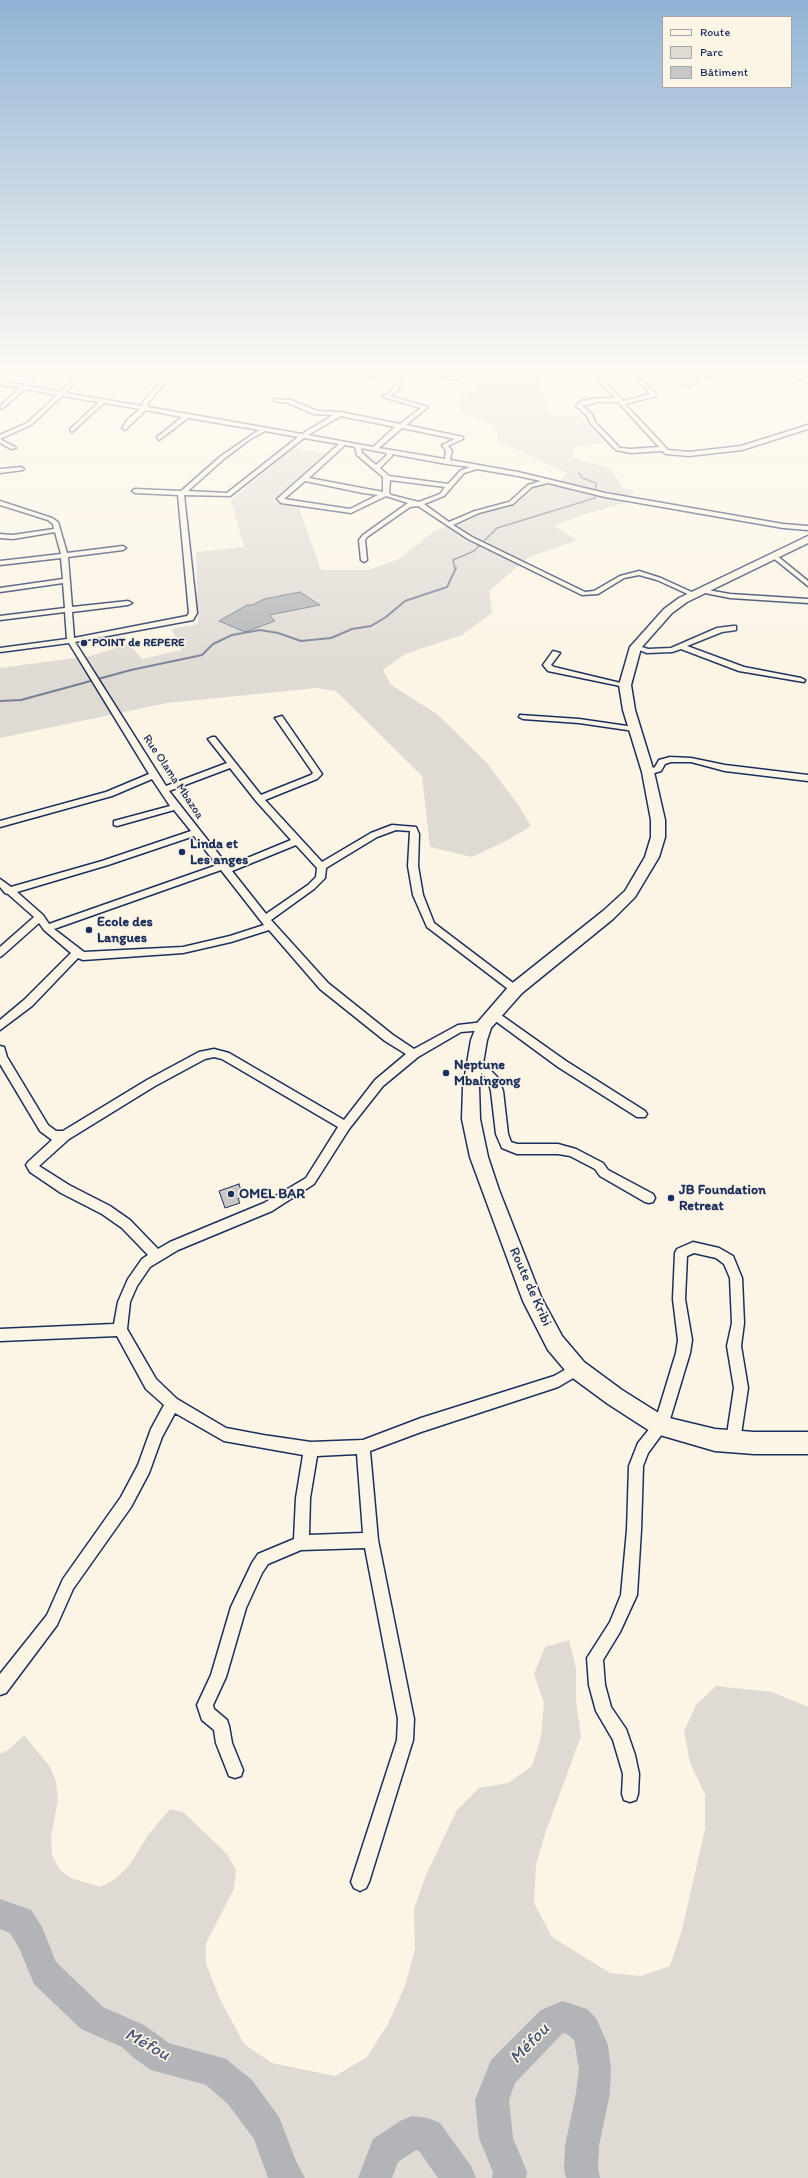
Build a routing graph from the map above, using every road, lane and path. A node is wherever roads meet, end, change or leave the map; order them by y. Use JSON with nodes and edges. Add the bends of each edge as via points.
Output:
{"nodes":[{"id":1,"x":204,"y":474,"type":"edge"},
{"id":2,"x":256,"y":474,"type":"edge"},
{"id":3,"x":310,"y":474,"type":"edge"},
{"id":4,"x":382,"y":474,"type":"edge"},
{"id":5,"x":460,"y":474,"type":"edge"},
{"id":6,"x":507,"y":474,"type":"edge"},
{"id":7,"x":387,"y":478,"type":"junction"},
{"id":8,"x":304,"y":479,"type":"junction"},
{"id":9,"x":548,"y":481,"type":"junction"},
{"id":10,"x":448,"y":486,"type":"junction"},
{"id":11,"x":135,"y":491,"type":"dead end"},
{"id":12,"x":181,"y":494,"type":"junction"},
{"id":13,"x":387,"y":494,"type":"junction"},
{"id":14,"x":0,"y":503,"type":"edge"},
{"id":15,"x":419,"y":504,"type":"junction"},
{"id":16,"x":448,"y":525,"type":"junction"},
{"id":17,"x":808,"y":528,"type":"edge"},
{"id":18,"x":57,"y":530,"type":"junction"},
{"id":19,"x":0,"y":536,"type":"edge"},
{"id":20,"x":808,"y":539,"type":"edge"},
{"id":21,"x":123,"y":548,"type":"dead end"},
{"id":22,"x":64,"y":554,"type":"junction"},
{"id":23,"x":774,"y":556,"type":"junction"},
{"id":24,"x":364,"y":560,"type":"dead end"},
{"id":25,"x":0,"y":564,"type":"edge"},
{"id":26,"x":65,"y":581,"type":"junction"},
{"id":27,"x":806,"y":582,"type":"edge"},
{"id":28,"x":0,"y":590,"type":"edge"},
{"id":29,"x":698,"y":593,"type":"junction"},
{"id":30,"x":808,"y":601,"type":"edge"},
{"id":31,"x":128,"y":603,"type":"dead end"},
{"id":32,"x":68,"y":609,"type":"junction"},
{"id":33,"x":0,"y":618,"type":"edge"},
{"id":34,"x":733,"y":628,"type":"dead end"},
{"id":35,"x":71,"y":641,"type":"junction"},
{"id":36,"x":682,"y":647,"type":"junction"},
{"id":37,"x":636,"y":648,"type":"junction"},
{"id":38,"x":0,"y":650,"type":"edge"},
{"id":39,"x":556,"y":653,"type":"dead end"},
{"id":40,"x":802,"y":680,"type":"dead end"},
{"id":41,"x":625,"y":685,"type":"junction"},
{"id":42,"x":523,"y":717,"type":"dead end"},
{"id":43,"x":279,"y":718,"type":"dead end"},
{"id":44,"x":634,"y":729,"type":"junction"},
{"id":45,"x":212,"y":739,"type":"dead end"},
{"id":46,"x":232,"y":764,"type":"junction"},
{"id":47,"x":648,"y":772,"type":"junction"},
{"id":48,"x":154,"y":775,"type":"junction"},
{"id":49,"x":808,"y":778,"type":"edge"},
{"id":50,"x":164,"y":790,"type":"junction"},
{"id":51,"x":259,"y":799,"type":"junction"},
{"id":52,"x":176,"y":807,"type":"junction"},
{"id":53,"x":116,"y":823,"type":"dead end"},
{"id":54,"x":0,"y":824,"type":"edge"},
{"id":55,"x":195,"y":833,"type":"junction"},
{"id":56,"x":297,"y":841,"type":"junction"},
{"id":57,"x":225,"y":868,"type":"junction"},
{"id":58,"x":321,"y":868,"type":"junction"},
{"id":59,"x":0,"y":882,"type":"edge"},
{"id":60,"x":8,"y":890,"type":"junction"},
{"id":61,"x":40,"y":917,"type":"junction"},
{"id":62,"x":268,"y":923,"type":"junction"},
{"id":63,"x":47,"y":928,"type":"junction"},
{"id":64,"x":0,"y":952,"type":"edge"},
{"id":65,"x":77,"y":953,"type":"junction"},
{"id":66,"x":516,"y":989,"type":"junction"},
{"id":67,"x":489,"y":1020,"type":"junction"},
{"id":68,"x":0,"y":1026,"type":"edge"},
{"id":69,"x":0,"y":1050,"type":"edge"},
{"id":70,"x":414,"y":1054,"type":"junction"},
{"id":71,"x":474,"y":1060,"type":"junction"},
{"id":72,"x":641,"y":1114,"type":"dead end"},
{"id":73,"x":345,"y":1126,"type":"junction"},
{"id":74,"x":66,"y":1136,"type":"junction"},
{"id":75,"x":649,"y":1198,"type":"dead end"},
{"id":76,"x":157,"y":1256,"type":"junction"},
{"id":77,"x":120,"y":1330,"type":"junction"},
{"id":78,"x":0,"y":1335,"type":"edge"},
{"id":79,"x":577,"y":1369,"type":"junction"},
{"id":80,"x":172,"y":1404,"type":"junction"},
{"id":81,"x":661,"y":1426,"type":"junction"},
{"id":82,"x":733,"y":1441,"type":"junction"},
{"id":83,"x":808,"y":1443,"type":"edge"},
{"id":84,"x":363,"y":1447,"type":"junction"},
{"id":85,"x":311,"y":1449,"type":"junction"},
{"id":86,"x":371,"y":1540,"type":"junction"},
{"id":87,"x":301,"y":1543,"type":"junction"},
{"id":88,"x":0,"y":1687,"type":"edge"},
{"id":89,"x":235,"y":1770,"type":"dead end"},
{"id":90,"x":630,"y":1794,"type":"dead end"},
{"id":91,"x":360,"y":1882,"type":"dead end"}],
"edges":[{"from":1,"to":12,"type":"street"},
{"from":2,"to":12,"type":"street","via":[[228,495]]},
{"from":3,"to":8,"type":"street"},
{"from":4,"to":7,"type":"street"},
{"from":5,"to":10,"type":"street"},
{"from":6,"to":9,"type":"street"},
{"from":7,"to":10,"type":"street"},
{"from":7,"to":13,"type":"street"},
{"from":8,"to":13,"type":"street"},
{"from":8,"to":13,"type":"street","via":[[280,499],[283,502],[351,511]]},
{"from":9,"to":16,"type":"street","via":[[530,486],[511,503],[477,512]]},
{"from":9,"to":17,"type":"street","via":[[605,495],[783,526]]},
{"from":10,"to":15,"type":"street","via":[[442,495]]},
{"from":11,"to":12,"type":"street"},
{"from":12,"to":35,"type":"street","via":[[193,613],[190,618]]},
{"from":13,"to":15,"type":"street"},
{"from":14,"to":18,"type":"street","name":"Rue Olama Mbazoa","via":[[50,519],[56,523]]},
{"from":15,"to":16,"type":"street"},
{"from":15,"to":24,"type":"street","via":[[408,505],[365,536],[362,540]]},
{"from":16,"to":29,"type":"street","via":[[584,594],[596,593],[622,577],[639,573]]},
{"from":18,"to":19,"type":"street","via":[[13,537]]},
{"from":18,"to":22,"type":"street","name":"Rue Olama Mbazoa"},
{"from":20,"to":23,"type":"main road"},
{"from":21,"to":22,"type":"street"},
{"from":22,"to":25,"type":"street"},
{"from":22,"to":26,"type":"street","name":"Rue Olama Mbazoa"},
{"from":23,"to":27,"type":"street"},
{"from":23,"to":29,"type":"main road"},
{"from":26,"to":28,"type":"street"},
{"from":26,"to":32,"type":"street","name":"Rue Olama Mbazoa"},
{"from":29,"to":30,"type":"street"},
{"from":29,"to":37,"type":"main road","via":[[668,611]]},
{"from":31,"to":32,"type":"street"},
{"from":32,"to":33,"type":"street"},
{"from":32,"to":35,"type":"street","name":"Rue Olama Mbazoa"},
{"from":34,"to":36,"type":"street","via":[[720,630]]},
{"from":35,"to":38,"type":"street"},
{"from":35,"to":48,"type":"street","name":"Rue Olama Mbazoa"},
{"from":36,"to":37,"type":"street","via":[[652,651]]},
{"from":36,"to":40,"type":"street","via":[[742,669]]},
{"from":37,"to":41,"type":"main road"},
{"from":39,"to":41,"type":"street","via":[[547,665],[551,669]]},
{"from":41,"to":44,"type":"main road"},
{"from":42,"to":44,"type":"street","via":[[579,721]]},
{"from":43,"to":51,"type":"street","via":[[318,774]]},
{"from":44,"to":47,"type":"main road"},
{"from":45,"to":46,"type":"street"},
{"from":46,"to":50,"type":"street"},
{"from":46,"to":51,"type":"street"},
{"from":47,"to":49,"type":"street","via":[[658,769],[662,762],[670,759]]},
{"from":47,"to":66,"type":"main road","via":[[658,820],[658,837],[642,877],[630,894],[608,915]]},
{"from":48,"to":50,"type":"street","name":"Rue Olama Mbazoa"},
{"from":48,"to":54,"type":"street","via":[[109,794]]},
{"from":50,"to":52,"type":"street","name":"Rue Olama Mbazoa"},
{"from":51,"to":56,"type":"street"},
{"from":52,"to":53,"type":"street"},
{"from":52,"to":55,"type":"street","name":"Rue Olama Mbazoa"},
{"from":55,"to":57,"type":"street","name":"Rue Olama Mbazoa"},
{"from":55,"to":60,"type":"street","via":[[105,863]]},
{"from":56,"to":57,"type":"street"},
{"from":56,"to":58,"type":"street"},
{"from":57,"to":62,"type":"street","name":"Rue Olama Mbazoa"},
{"from":57,"to":63,"type":"street"},
{"from":58,"to":62,"type":"street","via":[[320,878]]},
{"from":58,"to":66,"type":"street","via":[[374,835],[395,828],[412,829],[415,834],[413,866],[418,895],[430,925]]},
{"from":59,"to":60,"type":"street"},
{"from":60,"to":61,"type":"street"},
{"from":61,"to":63,"type":"street"},
{"from":61,"to":64,"type":"street"},
{"from":62,"to":65,"type":"street","via":[[231,939],[183,950],[90,956]]},
{"from":62,"to":70,"type":"street","name":"Rue Olama Mbazoa","via":[[338,999]]},
{"from":63,"to":65,"type":"street"},
{"from":65,"to":68,"type":"street","via":[[28,1003]]},
{"from":66,"to":67,"type":"main road"},
{"from":67,"to":70,"type":"street","via":[[458,1029]]},
{"from":67,"to":71,"type":"main road","name":"Route de Kribi"},
{"from":67,"to":72,"type":"street"},
{"from":69,"to":74,"type":"street","via":[[2,1058],[44,1128],[54,1136]]},
{"from":70,"to":73,"type":"street","via":[[379,1083]]},
{"from":71,"to":75,"type":"street","via":[[493,1078],[506,1145],[517,1149],[558,1149],[572,1152]]},
{"from":71,"to":79,"type":"main road","name":"Route de Kribi","via":[[471,1119],[479,1156],[533,1301],[555,1343]]},
{"from":73,"to":74,"type":"street","via":[[225,1056],[214,1053],[203,1055],[151,1083]]},
{"from":73,"to":76,"type":"street","via":[[310,1181],[268,1207],[174,1246]]},
{"from":74,"to":76,"type":"street","via":[[32,1165],[34,1169],[126,1224]]},
{"from":76,"to":77,"type":"street","via":[[146,1263],[132,1283],[124,1302]]},
{"from":77,"to":78,"type":"street"},
{"from":77,"to":80,"type":"street","via":[[151,1384]]},
{"from":79,"to":81,"type":"main road","name":"Route de Kribi"},
{"from":79,"to":84,"type":"street","via":[[558,1381],[421,1425]]},
{"from":80,"to":85,"type":"street","via":[[224,1434]]},
{"from":80,"to":88,"type":"street","via":[[126,1502],[68,1584],[52,1620]]},
{"from":81,"to":82,"type":"main road","name":"Route de Kribi","via":[[715,1440]]},
{"from":81,"to":82,"type":"street","via":[[684,1353],[685,1340],[679,1299],[681,1253],[693,1247],[719,1253],[729,1260],[736,1278],[738,1323],[734,1346],[741,1388]]},
{"from":81,"to":90,"type":"street","via":[[643,1448],[636,1466],[629,1595],[616,1627],[595,1658],[604,1711],[620,1735],[627,1754],[631,1774]]},
{"from":82,"to":83,"type":"main road","name":"Route de Kribi","via":[[754,1444]]},
{"from":84,"to":85,"type":"street"},
{"from":84,"to":86,"type":"street"},
{"from":85,"to":87,"type":"street","via":[[303,1498]]},
{"from":86,"to":87,"type":"street"},
{"from":86,"to":91,"type":"street","via":[[406,1719],[405,1740]]},
{"from":87,"to":89,"type":"street","via":[[263,1559],[257,1568],[239,1607],[218,1677],[205,1706],[208,1714],[221,1726],[224,1744]]}]}
